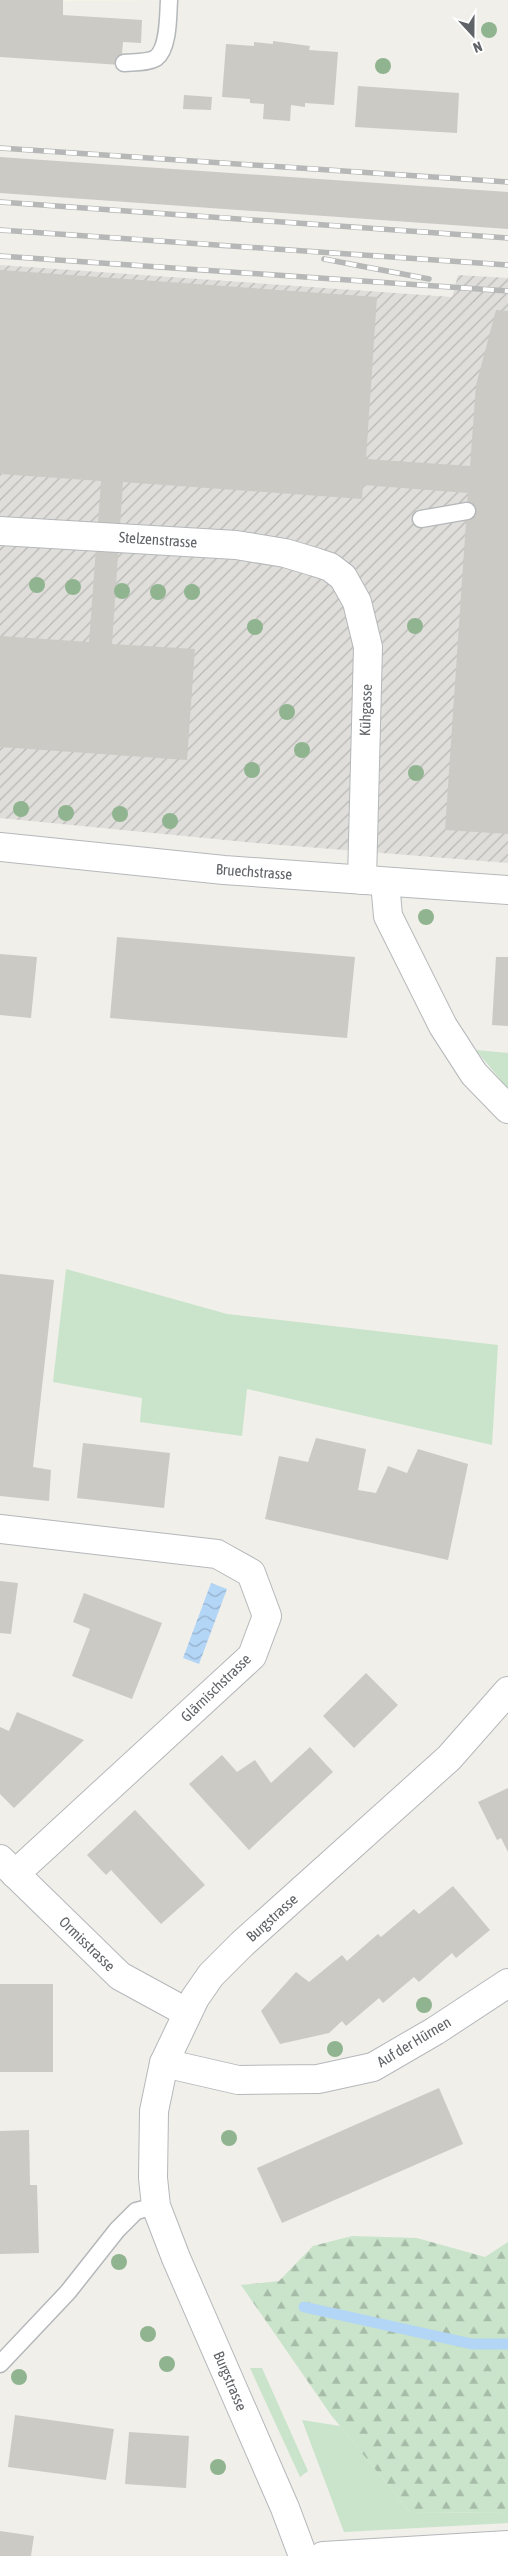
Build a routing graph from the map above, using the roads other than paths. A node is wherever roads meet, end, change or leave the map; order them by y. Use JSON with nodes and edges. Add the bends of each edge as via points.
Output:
{"nodes":[{"id":1,"x":169,"y":0,"type":"edge"},
{"id":2,"x":124,"y":63,"type":"dead end"},
{"id":3,"x":467,"y":512,"type":"dead end"},
{"id":4,"x":421,"y":519,"type":"dead end"},
{"id":5,"x":0,"y":531,"type":"edge"},
{"id":6,"x":315,"y":562,"type":"joint"},
{"id":7,"x":0,"y":847,"type":"edge"},
{"id":8,"x":373,"y":881,"type":"junction"},
{"id":9,"x":508,"y":890,"type":"edge"},
{"id":10,"x":508,"y":1109,"type":"edge"},
{"id":11,"x":0,"y":1529,"type":"edge"},
{"id":12,"x":508,"y":1691,"type":"edge"},
{"id":13,"x":7,"y":1867,"type":"edge"},
{"id":14,"x":508,"y":1983,"type":"edge"},
{"id":15,"x":186,"y":2012,"type":"junction"},
{"id":16,"x":164,"y":2062,"type":"junction"},
{"id":17,"x":156,"y":2206,"type":"junction"},
{"id":18,"x":0,"y":2364,"type":"edge"},
{"id":19,"x":508,"y":2545,"type":"edge"},
{"id":20,"x":466,"y":2552,"type":"edge"},
{"id":21,"x":303,"y":2556,"type":"edge"},
{"id":22,"x":323,"y":2556,"type":"edge"}],
"edges":[{"from":1,"to":2,"type":"lane","via":[[168,30],[161,51],[156,58],[147,61]]},
{"from":3,"to":4,"type":"lane"},
{"from":5,"to":6,"type":"street","name":"Stelzenstrasse","via":[[236,545]]},
{"from":6,"to":8,"type":"street","name":"Kühgasse","via":[[330,567],[352,590],[368,647]]},
{"from":7,"to":8,"type":"street","name":"Bruechstrasse","via":[[224,870]]},
{"from":8,"to":9,"type":"street","name":"Bruechstrasse"},
{"from":8,"to":10,"type":"street","name":"Kühgasse","via":[[443,1026],[474,1074]]},
{"from":11,"to":13,"type":"street","name":"Glärnischstrasse","via":[[217,1554],[251,1573],[267,1616],[252,1656]]},
{"from":12,"to":15,"type":"street","name":"Burgstrasse","via":[[449,1758],[242,1944],[211,1975]]},
{"from":13,"to":15,"type":"street","name":"Ormisstrasse","via":[[120,1976]]},
{"from":14,"to":16,"type":"street","name":"Auf der Hürnen","via":[[373,2067],[318,2080],[238,2080]]},
{"from":15,"to":16,"type":"street","name":"Burgstrasse"},
{"from":16,"to":17,"type":"street","name":"Burgstrasse","via":[[154,2111]]},
{"from":17,"to":18,"type":"lane","via":[[136,2211],[117,2230],[68,2292]]},
{"from":17,"to":21,"type":"street","name":"Burgstrasse"},
{"from":19,"to":20,"type":"street"},
{"from":20,"to":22,"type":"street"}]}
